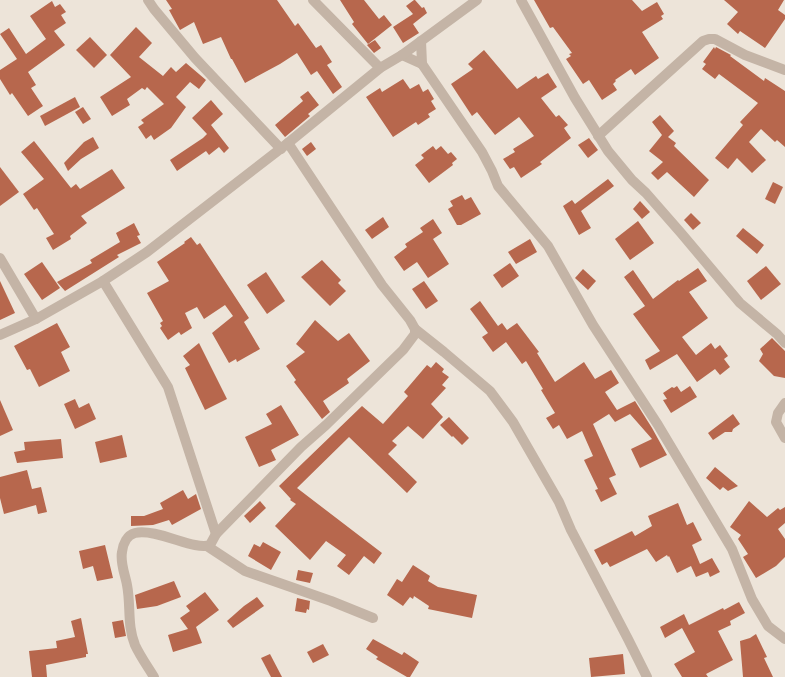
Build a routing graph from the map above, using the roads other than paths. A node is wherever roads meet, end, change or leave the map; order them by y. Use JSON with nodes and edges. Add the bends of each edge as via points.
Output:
{"nodes":[{"id":1,"x":148,"y":0,"type":"edge"},
{"id":2,"x":313,"y":0,"type":"edge"},
{"id":3,"x":477,"y":0,"type":"edge"},
{"id":4,"x":522,"y":0,"type":"edge"},
{"id":5,"x":421,"y":41,"type":"junction"},
{"id":6,"x":402,"y":54,"type":"junction"},
{"id":7,"x":422,"y":64,"type":"junction"},
{"id":8,"x":380,"y":68,"type":"junction"},
{"id":9,"x":785,"y":70,"type":"edge"},
{"id":10,"x":598,"y":136,"type":"junction"},
{"id":11,"x":285,"y":146,"type":"junction"},
{"id":12,"x":0,"y":258,"type":"edge"},
{"id":13,"x":103,"y":281,"type":"junction"},
{"id":14,"x":36,"y":319,"type":"junction"},
{"id":15,"x":415,"y":329,"type":"junction"},
{"id":16,"x":0,"y":335,"type":"edge"},
{"id":17,"x":785,"y":343,"type":"edge"},
{"id":18,"x":785,"y":403,"type":"edge"},
{"id":19,"x":785,"y":438,"type":"edge"},
{"id":20,"x":216,"y":534,"type":"junction"},
{"id":21,"x":207,"y":546,"type":"junction"},
{"id":22,"x":373,"y":618,"type":"dead end"},
{"id":23,"x":785,"y":639,"type":"edge"},
{"id":24,"x":154,"y":677,"type":"edge"},
{"id":25,"x":647,"y":677,"type":"edge"}],
"edges":[{"from":1,"to":11,"type":"street","via":[[195,58]]},
{"from":2,"to":8,"type":"street"},
{"from":3,"to":5,"type":"street"},
{"from":4,"to":10,"type":"street"},
{"from":5,"to":6,"type":"street"},
{"from":5,"to":7,"type":"street"},
{"from":6,"to":7,"type":"street"},
{"from":6,"to":8,"type":"street"},
{"from":7,"to":23,"type":"street","via":[[482,152],[498,186],[548,246],[593,325],[658,425],[732,549],[752,599],[768,626]]},
{"from":8,"to":11,"type":"street"},
{"from":9,"to":10,"type":"street","via":[[745,55],[715,39],[703,41]]},
{"from":10,"to":17,"type":"street","via":[[608,152],[740,302]]},
{"from":11,"to":13,"type":"street","via":[[174,232]]},
{"from":11,"to":15,"type":"street"},
{"from":12,"to":14,"type":"street"},
{"from":13,"to":14,"type":"street"},
{"from":13,"to":20,"type":"street","via":[[168,387]]},
{"from":14,"to":16,"type":"street"},
{"from":15,"to":20,"type":"street","via":[[415,334],[403,350],[301,447]]},
{"from":15,"to":25,"type":"street","via":[[490,390],[513,422],[558,502]]},
{"from":18,"to":19,"type":"street","via":[[778,413],[776,422]]},
{"from":20,"to":21,"type":"street"},
{"from":21,"to":22,"type":"street","via":[[245,571]]},
{"from":21,"to":24,"type":"street","via":[[143,532],[135,533],[126,539],[122,561],[127,585],[130,626],[136,646]]}]}
